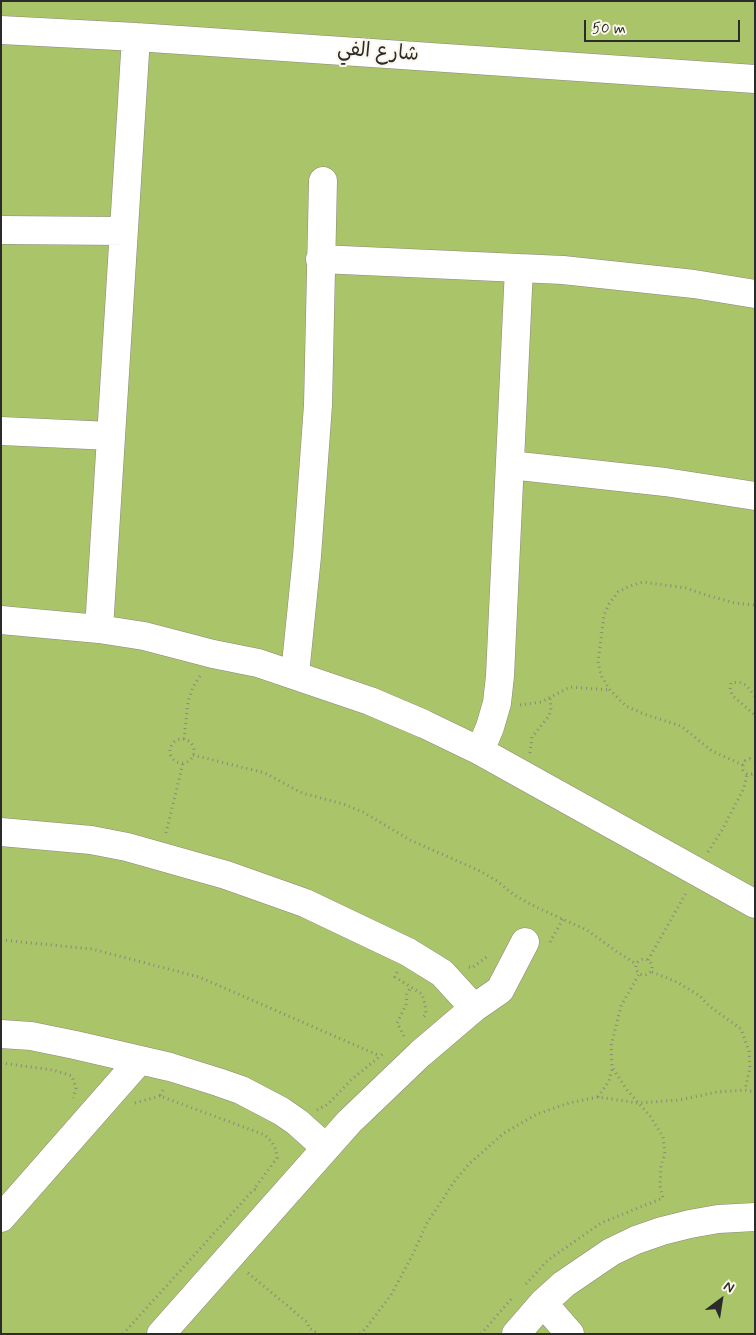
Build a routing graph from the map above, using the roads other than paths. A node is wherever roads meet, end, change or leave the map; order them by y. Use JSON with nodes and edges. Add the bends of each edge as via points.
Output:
{"nodes":[{"id":1,"x":1,"y":30,"type":"edge"},
{"id":2,"x":136,"y":37,"type":"junction"},
{"id":3,"x":755,"y":79,"type":"edge"},
{"id":4,"x":322,"y":181,"type":"dead end"},
{"id":5,"x":1,"y":230,"type":"edge"},
{"id":6,"x":124,"y":232,"type":"junction"},
{"id":7,"x":320,"y":259,"type":"junction"},
{"id":8,"x":519,"y":268,"type":"junction"},
{"id":9,"x":755,"y":294,"type":"edge"},
{"id":10,"x":1,"y":431,"type":"edge"},
{"id":11,"x":111,"y":436,"type":"junction"},
{"id":12,"x":510,"y":465,"type":"junction"},
{"id":13,"x":755,"y":496,"type":"edge"},
{"id":14,"x":1,"y":620,"type":"edge"},
{"id":15,"x":99,"y":629,"type":"junction"},
{"id":16,"x":294,"y":674,"type":"junction"},
{"id":17,"x":480,"y":751,"type":"junction"},
{"id":18,"x":1,"y":832,"type":"edge"},
{"id":19,"x":755,"y":904,"type":"edge"},
{"id":20,"x":525,"y":942,"type":"dead end"},
{"id":21,"x":474,"y":1008,"type":"junction"},
{"id":22,"x":1,"y":1034,"type":"edge"},
{"id":23,"x":140,"y":1061,"type":"junction"},
{"id":24,"x":326,"y":1148,"type":"junction"},
{"id":25,"x":755,"y":1217,"type":"edge"},
{"id":26,"x":1,"y":1218,"type":"edge"},
{"id":27,"x":532,"y":1296,"type":"junction"},
{"id":28,"x":161,"y":1334,"type":"edge"},
{"id":29,"x":516,"y":1334,"type":"edge"},
{"id":30,"x":570,"y":1334,"type":"edge"}],
"edges":[{"from":1,"to":2,"type":"street","name":"شارع الفي"},
{"from":2,"to":3,"type":"street","name":"شارع الفي"},
{"from":2,"to":6,"type":"street"},
{"from":4,"to":7,"type":"street"},
{"from":5,"to":6,"type":"street"},
{"from":6,"to":11,"type":"street"},
{"from":7,"to":8,"type":"street"},
{"from":7,"to":16,"type":"street","via":[[318,405]]},
{"from":8,"to":9,"type":"street","via":[[629,276]]},
{"from":8,"to":12,"type":"street"},
{"from":10,"to":11,"type":"street"},
{"from":11,"to":15,"type":"street"},
{"from":12,"to":13,"type":"street","via":[[665,482]]},
{"from":12,"to":17,"type":"street","via":[[500,676],[490,727]]},
{"from":14,"to":15,"type":"street"},
{"from":15,"to":16,"type":"street","via":[[144,636]]},
{"from":16,"to":17,"type":"street","via":[[379,705]]},
{"from":17,"to":19,"type":"street"},
{"from":18,"to":21,"type":"street","via":[[90,840],[161,856],[304,903],[408,952],[442,973]]},
{"from":20,"to":21,"type":"street","via":[[500,990]]},
{"from":21,"to":24,"type":"street","via":[[387,1084]]},
{"from":22,"to":23,"type":"street","via":[[31,1036]]},
{"from":23,"to":24,"type":"street","via":[[170,1067],[241,1090],[289,1117]]},
{"from":23,"to":26,"type":"street"},
{"from":24,"to":28,"type":"street"},
{"from":25,"to":27,"type":"street","via":[[718,1219],[662,1230],[611,1252],[564,1284]]},
{"from":27,"to":29,"type":"street"},
{"from":27,"to":30,"type":"street"}]}
